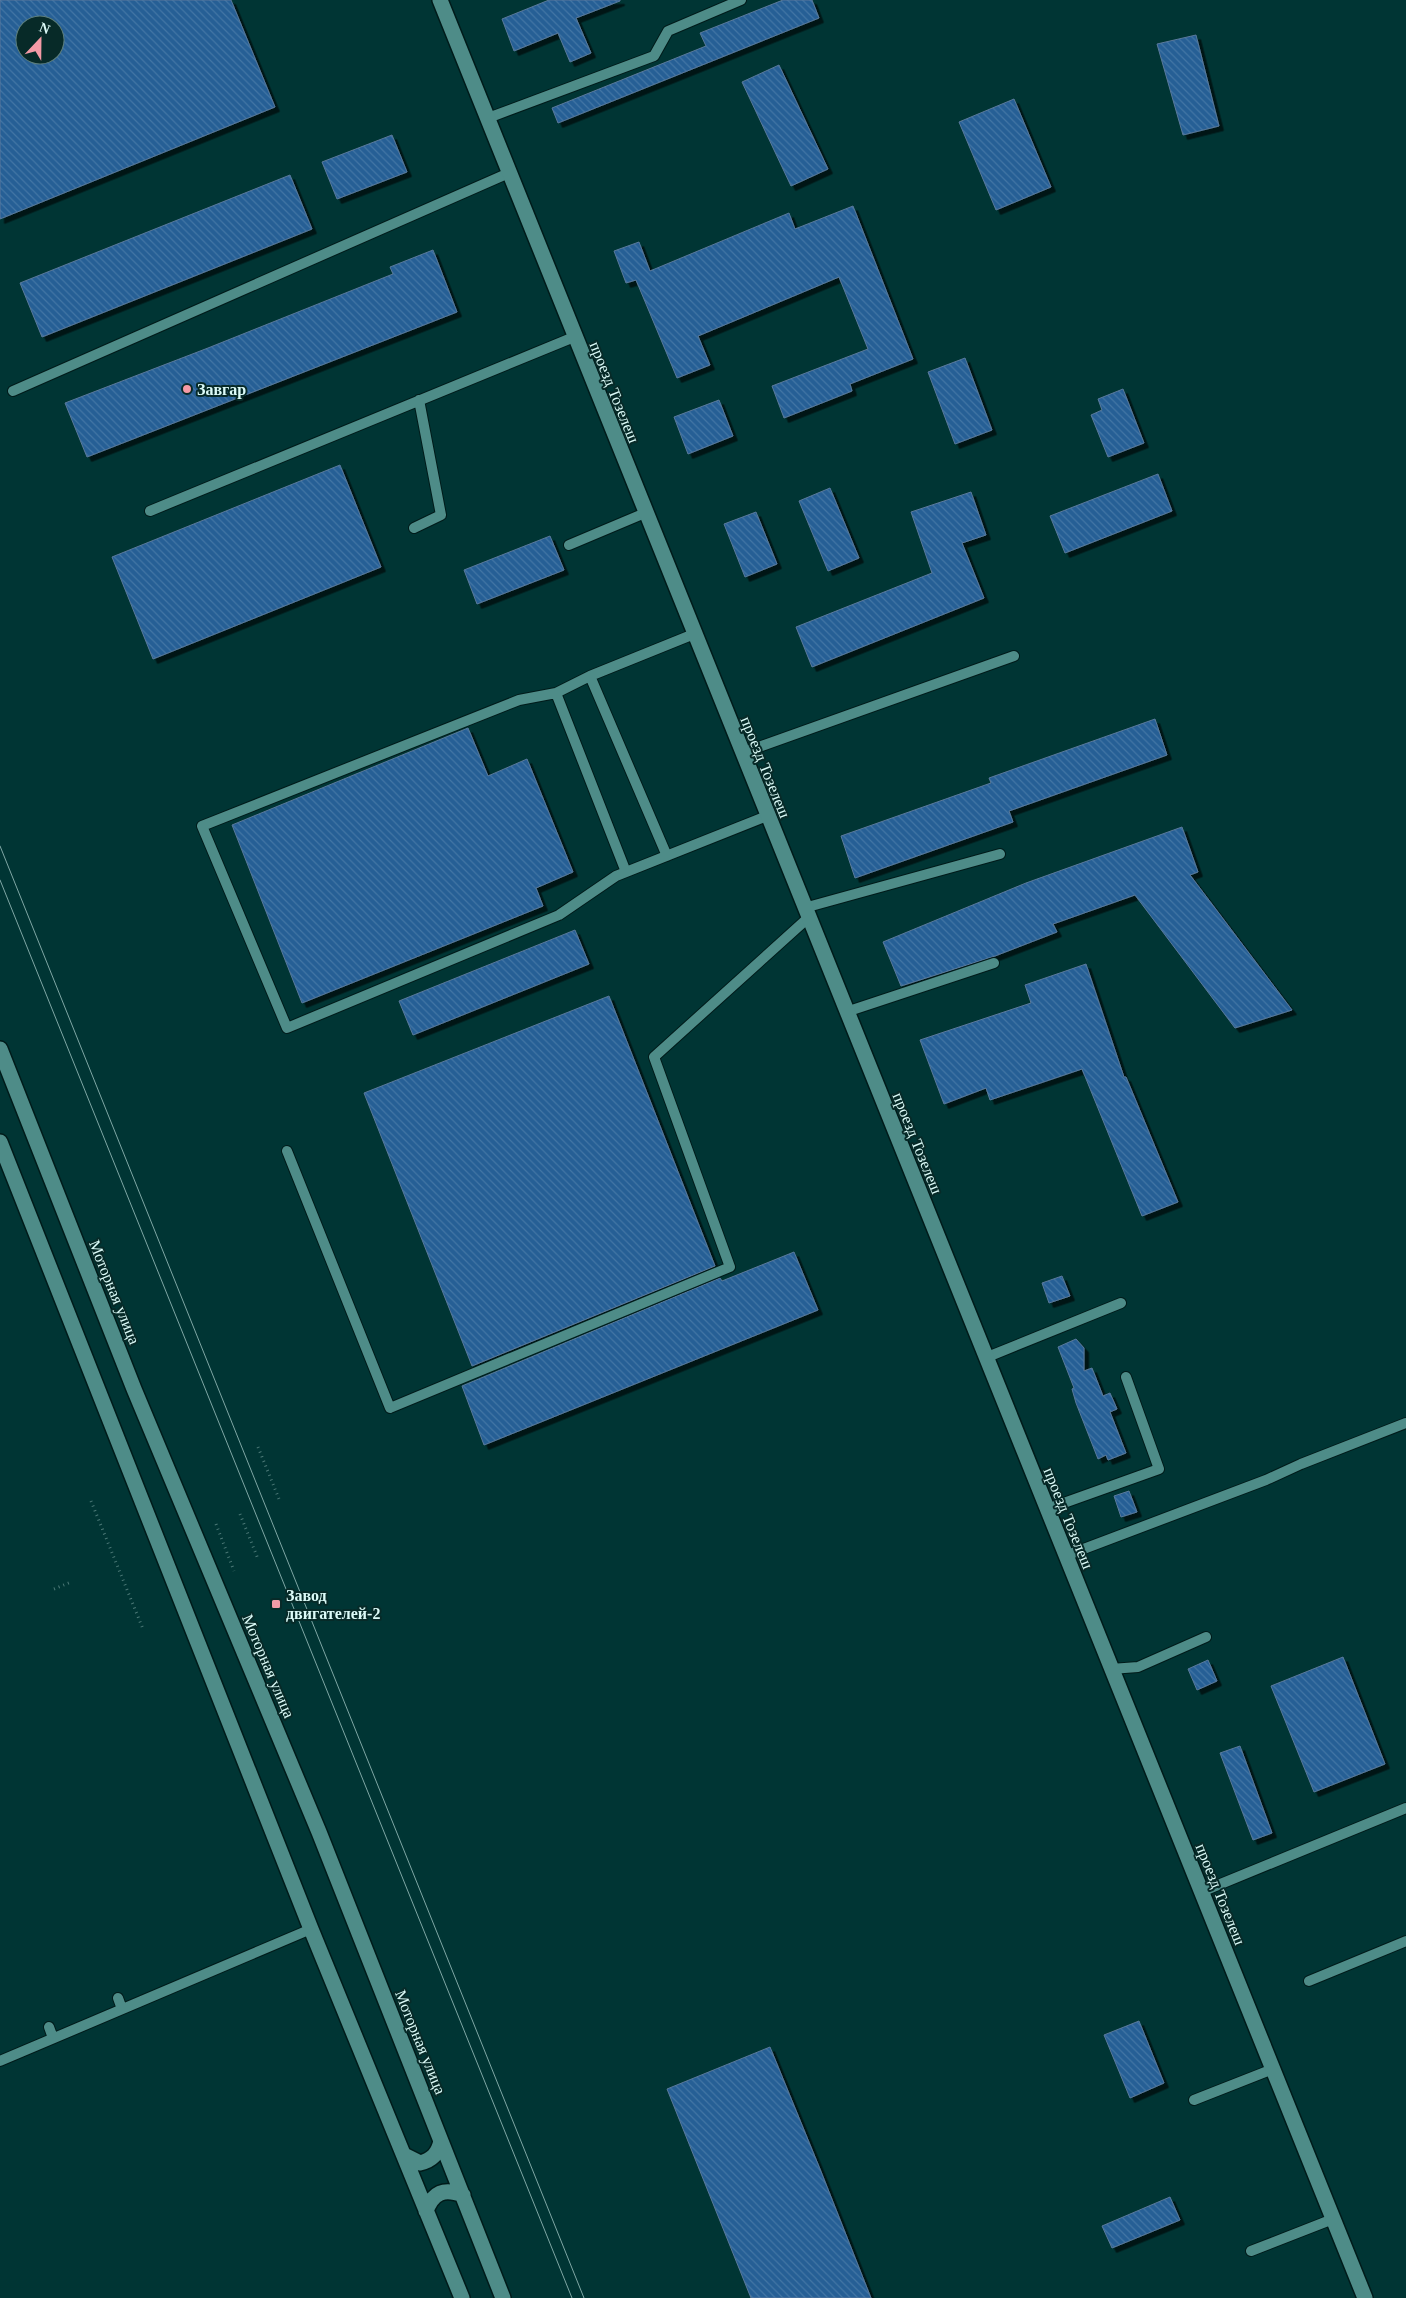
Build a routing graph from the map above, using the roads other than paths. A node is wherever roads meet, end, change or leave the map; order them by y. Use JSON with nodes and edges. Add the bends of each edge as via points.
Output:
{"nodes":[{"id":1,"x":440,"y":0,"type":"edge"},
{"id":2,"x":741,"y":0,"type":"edge"},
{"id":3,"x":488,"y":118,"type":"junction"},
{"id":4,"x":511,"y":172,"type":"junction"},
{"id":5,"x":574,"y":337,"type":"junction"},
{"id":6,"x":13,"y":391,"type":"dead end"},
{"id":7,"x":420,"y":400,"type":"junction"},
{"id":8,"x":150,"y":511,"type":"dead end"},
{"id":9,"x":645,"y":513,"type":"junction"},
{"id":10,"x":414,"y":528,"type":"dead end"},
{"id":11,"x":569,"y":545,"type":"dead end"},
{"id":12,"x":694,"y":634,"type":"junction"},
{"id":13,"x":1014,"y":656,"type":"dead end"},
{"id":14,"x":590,"y":676,"type":"junction"},
{"id":15,"x":556,"y":693,"type":"junction"},
{"id":16,"x":742,"y":753,"type":"junction"},
{"id":17,"x":767,"y":816,"type":"junction"},
{"id":18,"x":1000,"y":854,"type":"dead end"},
{"id":19,"x":667,"y":856,"type":"junction"},
{"id":20,"x":626,"y":872,"type":"junction"},
{"id":21,"x":806,"y":913,"type":"junction"},
{"id":22,"x":994,"y":963,"type":"dead end"},
{"id":23,"x":846,"y":1012,"type":"junction"},
{"id":24,"x":0,"y":1049,"type":"edge"},
{"id":25,"x":0,"y":1142,"type":"edge"},
{"id":26,"x":287,"y":1151,"type":"dead end"},
{"id":27,"x":5,"y":1170,"type":"edge"},
{"id":28,"x":1121,"y":1303,"type":"dead end"},
{"id":29,"x":985,"y":1358,"type":"junction"},
{"id":30,"x":1126,"y":1377,"type":"dead end"},
{"id":31,"x":1406,"y":1423,"type":"edge"},
{"id":32,"x":1046,"y":1509,"type":"junction"},
{"id":33,"x":1065,"y":1556,"type":"junction"},
{"id":34,"x":1206,"y":1637,"type":"dead end"},
{"id":35,"x":1111,"y":1669,"type":"junction"},
{"id":36,"x":1406,"y":1808,"type":"edge"},
{"id":37,"x":1201,"y":1892,"type":"junction"},
{"id":38,"x":311,"y":1929,"type":"junction"},
{"id":39,"x":1406,"y":1941,"type":"edge"},
{"id":40,"x":1309,"y":1981,"type":"dead end"},
{"id":41,"x":118,"y":1998,"type":"dead end"},
{"id":42,"x":122,"y":2009,"type":"junction"},
{"id":43,"x":49,"y":2027,"type":"dead end"},
{"id":44,"x":53,"y":2038,"type":"junction"},
{"id":45,"x":0,"y":2061,"type":"edge"},
{"id":46,"x":1273,"y":2069,"type":"junction"},
{"id":47,"x":1194,"y":2100,"type":"dead end"},
{"id":48,"x":441,"y":2141,"type":"junction"},
{"id":49,"x":404,"y":2155,"type":"junction"},
{"id":50,"x":463,"y":2195,"type":"junction"},
{"id":51,"x":426,"y":2210,"type":"junction"},
{"id":52,"x":1333,"y":2219,"type":"junction"},
{"id":53,"x":1250,"y":2251,"type":"dead end"},
{"id":54,"x":462,"y":2298,"type":"edge"},
{"id":55,"x":503,"y":2298,"type":"edge"},
{"id":56,"x":1365,"y":2298,"type":"edge"}],
"edges":[{"from":1,"to":3,"type":"main road","name":"проезд Тозелеш"},
{"from":2,"to":3,"type":"lane","via":[[668,31],[654,56]]},
{"from":3,"to":4,"type":"main road","name":"проезд Тозелеш"},
{"from":4,"to":5,"type":"main road","name":"проезд Тозелеш"},
{"from":4,"to":6,"type":"lane"},
{"from":5,"to":7,"type":"lane"},
{"from":5,"to":9,"type":"main road","name":"проезд Тозелеш"},
{"from":7,"to":8,"type":"lane"},
{"from":7,"to":10,"type":"lane","via":[[441,515]]},
{"from":9,"to":11,"type":"lane"},
{"from":9,"to":12,"type":"main road","name":"проезд Тозелеш"},
{"from":12,"to":14,"type":"lane"},
{"from":12,"to":16,"type":"main road","name":"проезд Тозелеш"},
{"from":13,"to":16,"type":"lane"},
{"from":14,"to":15,"type":"lane"},
{"from":14,"to":19,"type":"lane"},
{"from":15,"to":20,"type":"lane"},
{"from":15,"to":20,"type":"lane","via":[[519,700],[202,826],[287,1028],[558,914]]},
{"from":16,"to":17,"type":"main road","name":"проезд Тозелеш"},
{"from":17,"to":19,"type":"lane"},
{"from":17,"to":21,"type":"main road","name":"проезд Тозелеш"},
{"from":18,"to":21,"type":"lane"},
{"from":19,"to":20,"type":"lane"},
{"from":21,"to":23,"type":"main road","name":"проезд Тозелеш"},
{"from":21,"to":26,"type":"lane","via":[[654,1057],[730,1267],[390,1408]]},
{"from":22,"to":23,"type":"lane"},
{"from":23,"to":29,"type":"main road","name":"проезд Тозелеш"},
{"from":24,"to":48,"type":"main road","name":"Моторная улица","via":[[134,1389],[319,1832]]},
{"from":25,"to":27,"type":"main road"},
{"from":27,"to":38,"type":"main road"},
{"from":28,"to":29,"type":"lane"},
{"from":29,"to":32,"type":"main road","name":"проезд Тозелеш"},
{"from":30,"to":32,"type":"lane","via":[[1159,1468]]},
{"from":31,"to":33,"type":"lane"},
{"from":32,"to":33,"type":"main road","name":"проезд Тозелеш"},
{"from":33,"to":35,"type":"main road","name":"проезд Тозелеш"},
{"from":34,"to":35,"type":"lane","via":[[1138,1667]]},
{"from":35,"to":37,"type":"main road","name":"проезд Тозелеш"},
{"from":36,"to":37,"type":"lane"},
{"from":37,"to":46,"type":"main road","name":"проезд Тозелеш"},
{"from":38,"to":42,"type":"lane"},
{"from":38,"to":49,"type":"main road"},
{"from":39,"to":40,"type":"lane"},
{"from":41,"to":42,"type":"lane"},
{"from":42,"to":44,"type":"lane"},
{"from":43,"to":44,"type":"lane"},
{"from":44,"to":45,"type":"lane"},
{"from":46,"to":47,"type":"lane"},
{"from":46,"to":52,"type":"main road","name":"проезд Тозелеш"},
{"from":48,"to":49,"type":"main road","via":[[435,2156],[427,2162],[420,2164]]},
{"from":48,"to":50,"type":"main road","name":"Моторная улица"},
{"from":49,"to":51,"type":"main road"},
{"from":50,"to":51,"type":"main road","via":[[439,2192],[433,2196]]},
{"from":50,"to":55,"type":"main road","name":"Моторная улица"},
{"from":51,"to":54,"type":"main road"},
{"from":52,"to":53,"type":"lane"},
{"from":52,"to":56,"type":"main road","name":"проезд Тозелеш"}]}
